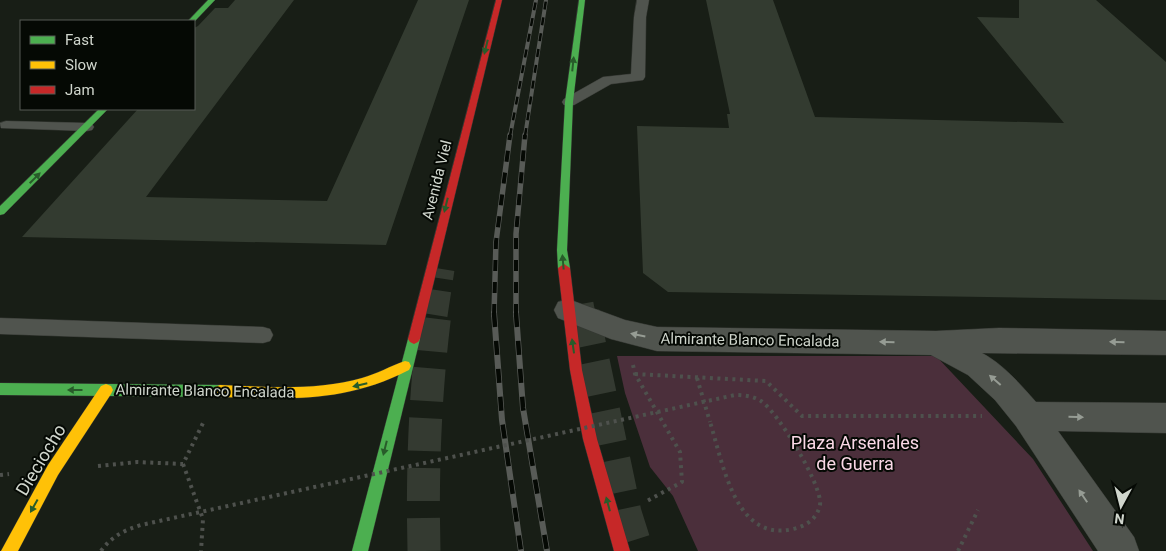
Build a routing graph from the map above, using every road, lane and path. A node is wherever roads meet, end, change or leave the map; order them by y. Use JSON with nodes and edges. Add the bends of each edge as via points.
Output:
{"nodes":[{"id":1,"x":212,"y":0,"type":"edge"},
{"id":2,"x":498,"y":0,"type":"edge"},
{"id":3,"x":582,"y":0,"type":"edge"},
{"id":4,"x":633,"y":0,"type":"edge"},
{"id":5,"x":643,"y":0,"type":"edge"},
{"id":6,"x":640,"y":17,"type":"junction"},
{"id":7,"x":192,"y":20,"type":"edge"},
{"id":8,"x":638,"y":77,"type":"joint"},
{"id":9,"x":569,"y":102,"type":"junction"},
{"id":10,"x":103,"y":110,"type":"edge"},
{"id":11,"x":6,"y":125,"type":"dead end"},
{"id":12,"x":87,"y":127,"type":"junction"},
{"id":13,"x":0,"y":212,"type":"edge"},
{"id":14,"x":568,"y":310,"type":"junction"},
{"id":15,"x":0,"y":326,"type":"edge"},
{"id":16,"x":622,"y":331,"type":"junction"},
{"id":17,"x":263,"y":335,"type":"dead end"},
{"id":18,"x":1166,"y":342,"type":"edge"},
{"id":19,"x":936,"y":343,"type":"junction"},
{"id":20,"x":405,"y":366,"type":"junction"},
{"id":21,"x":635,"y":374,"type":"junction"},
{"id":22,"x":697,"y":378,"type":"junction"},
{"id":23,"x":0,"y":389,"type":"edge"},
{"id":24,"x":106,"y":390,"type":"junction"},
{"id":25,"x":1028,"y":416,"type":"junction"},
{"id":26,"x":1166,"y":418,"type":"edge"},
{"id":27,"x":201,"y":428,"type":"dead end"},
{"id":28,"x":183,"y":464,"type":"junction"},
{"id":29,"x":53,"y":470,"type":"junction"},
{"id":30,"x":0,"y":475,"type":"edge"},
{"id":31,"x":978,"y":510,"type":"dead end"},
{"id":32,"x":612,"y":521,"type":"junction"},
{"id":33,"x":9,"y":551,"type":"edge"},
{"id":34,"x":101,"y":551,"type":"edge"},
{"id":35,"x":201,"y":551,"type":"edge"},
{"id":36,"x":360,"y":551,"type":"edge"},
{"id":37,"x":622,"y":551,"type":"edge"},
{"id":38,"x":958,"y":551,"type":"edge"},
{"id":39,"x":1120,"y":551,"type":"edge"}],
"edges":[{"from":1,"to":7,"type":"main road"},
{"from":2,"to":20,"type":"main road","name":"Avenida Viel","one_way":true},
{"from":9,"to":3,"type":"main road","one_way":true},
{"from":4,"to":6,"type":"lane"},
{"from":5,"to":6,"type":"lane"},
{"from":6,"to":8,"type":"lane"},
{"from":8,"to":9,"type":"lane","via":[[608,80]]},
{"from":14,"to":9,"type":"main road","one_way":true,"via":[[562,218]]},
{"from":10,"to":12,"type":"main road"},
{"from":11,"to":12,"type":"lane"},
{"from":13,"to":12,"type":"main road","one_way":true},
{"from":14,"to":16,"type":"street","name":"Almirante Blanco Encalada"},
{"from":32,"to":14,"type":"main road","one_way":true,"via":[[590,439]]},
{"from":15,"to":17,"type":"lane"},
{"from":19,"to":16,"type":"street","name":"Almirante Blanco Encalada","one_way":true,"via":[[656,339]]},
{"from":16,"to":21,"type":"path"},
{"from":18,"to":19,"type":"street","name":"Almirante Blanco Encalada","one_way":true,"via":[[1000,340]]},
{"from":25,"to":19,"type":"street","one_way":true,"via":[[979,366]]},
{"from":20,"to":24,"type":"main road","name":"Almirante Blanco Encalada","one_way":true,"via":[[360,385],[310,392]]},
{"from":20,"to":36,"type":"main road","name":"Avenida Viel","one_way":true},
{"from":21,"to":22,"type":"path"},
{"from":21,"to":32,"type":"path","via":[[680,452],[682,482]]},
{"from":22,"to":25,"type":"path","via":[[766,381],[802,416]]},
{"from":22,"to":34,"type":"path","bridge":true,"via":[[710,422],[734,493],[748,518],[755,525],[778,532],[805,525],[814,518],[819,510],[820,497],[808,468],[764,403],[747,395],[735,395],[141,525],[119,533]]},
{"from":24,"to":23,"type":"main road","name":"Almirante Blanco Encalada","one_way":true},
{"from":24,"to":29,"type":"main road","name":"Dieciocho"},
{"from":25,"to":26,"type":"street","one_way":true},
{"from":39,"to":25,"type":"street","one_way":true},
{"from":27,"to":28,"type":"path"},
{"from":28,"to":29,"type":"path","via":[[137,462]]},
{"from":28,"to":35,"type":"path","via":[[203,520]]},
{"from":29,"to":30,"type":"path"},
{"from":29,"to":33,"type":"main road","name":"Dieciocho","one_way":true},
{"from":31,"to":38,"type":"path"},
{"from":32,"to":37,"type":"main road"}]}
